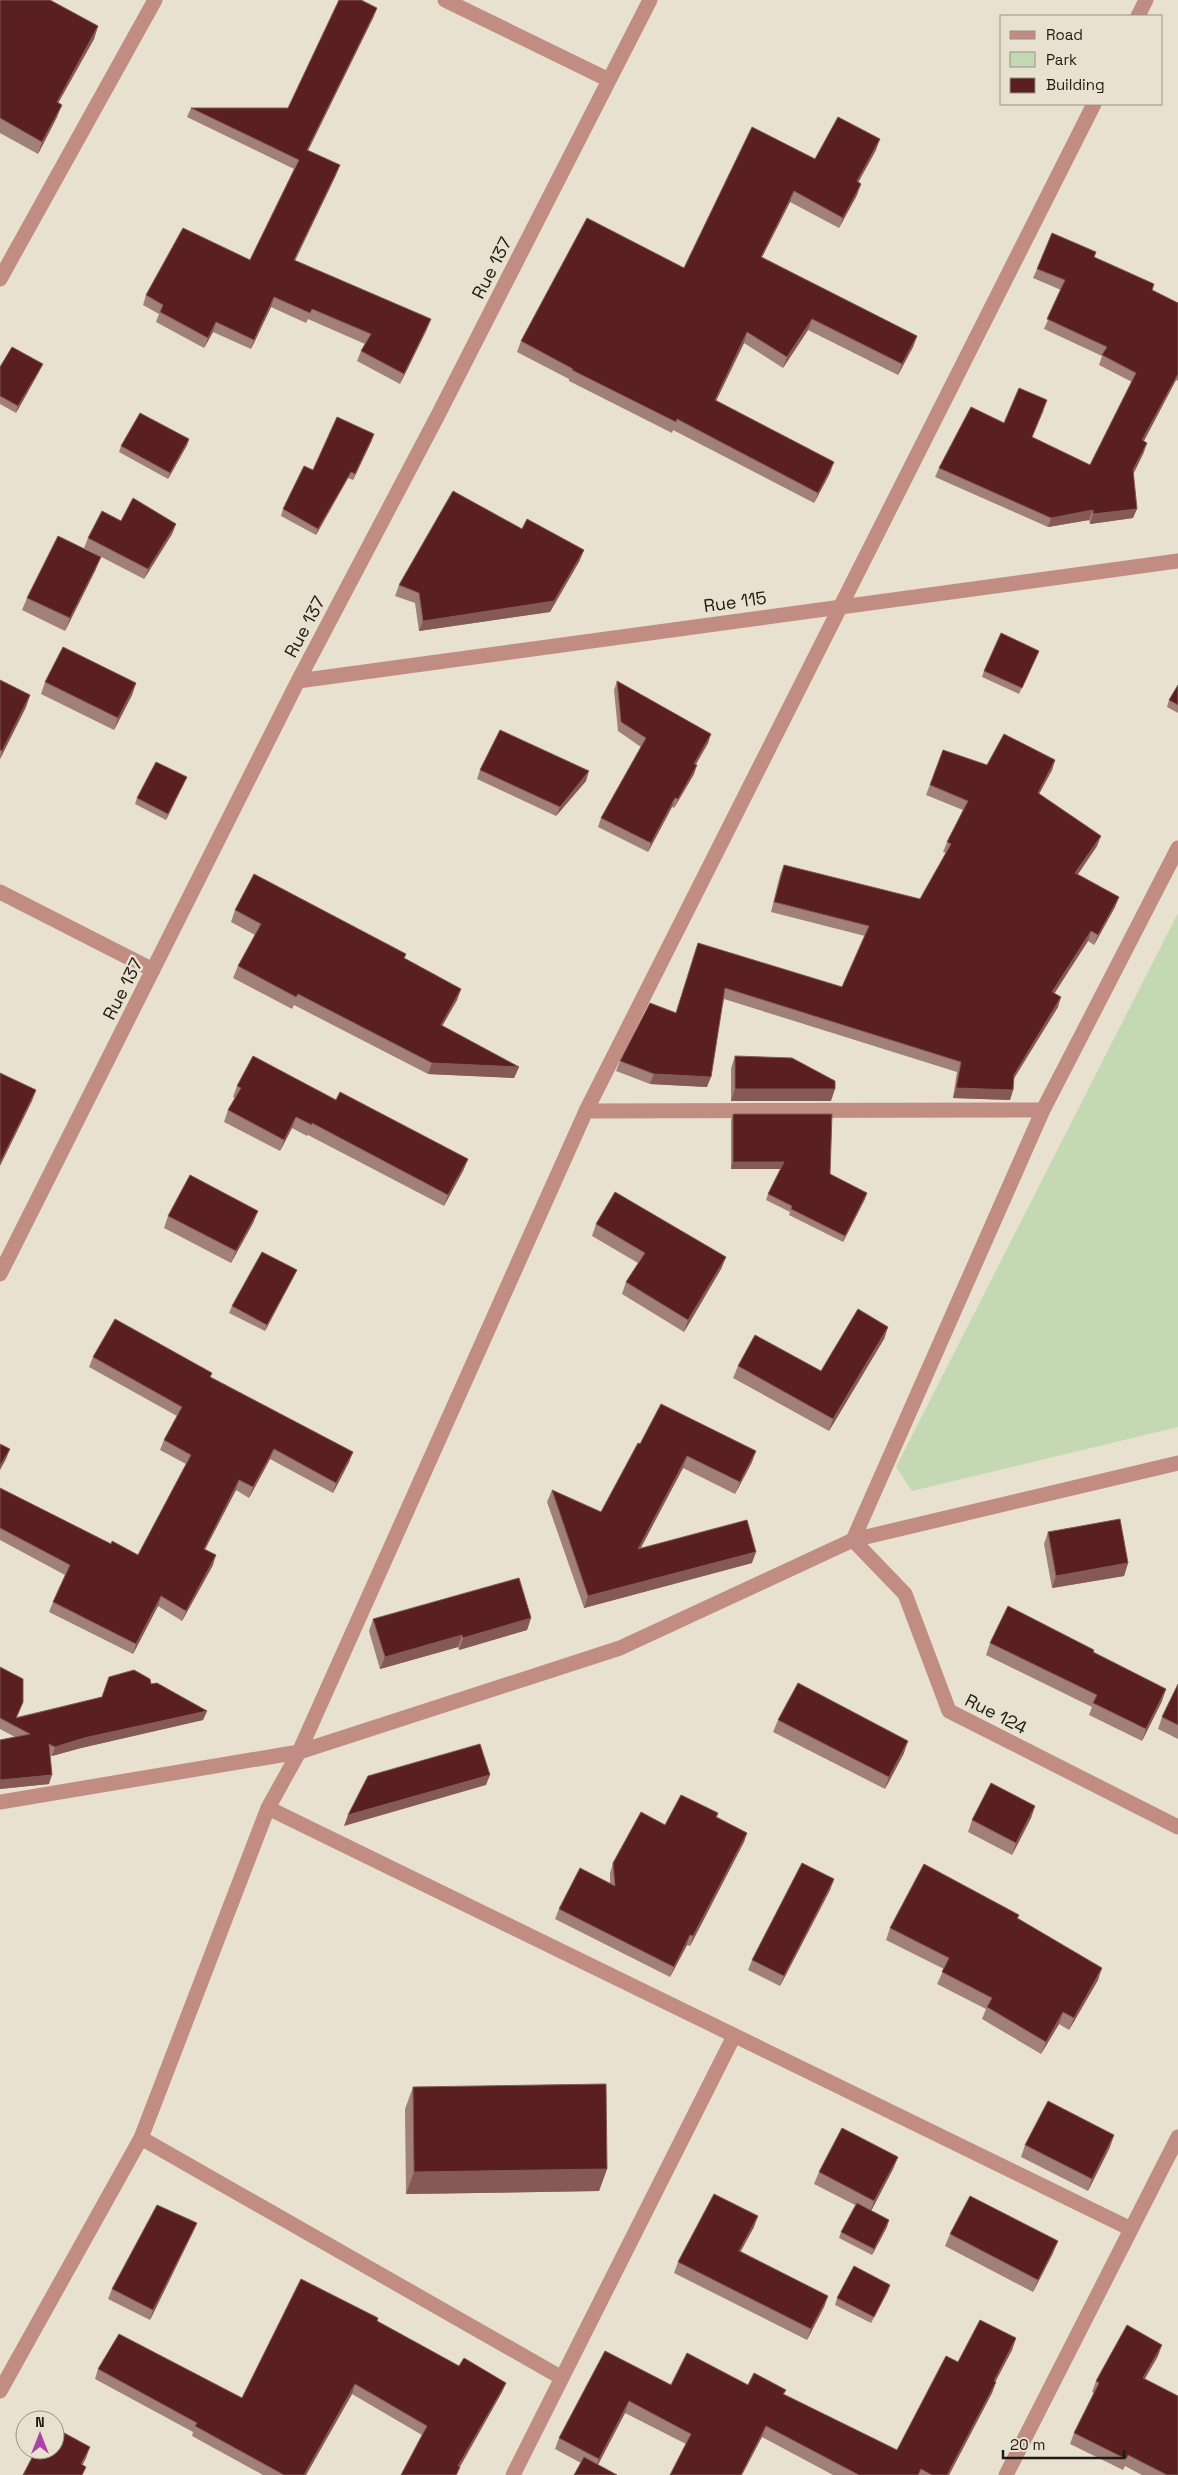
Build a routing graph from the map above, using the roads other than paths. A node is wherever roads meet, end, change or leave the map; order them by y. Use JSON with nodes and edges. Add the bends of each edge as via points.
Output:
{"nodes":[{"id":1,"x":155,"y":0,"type":"edge"},
{"id":2,"x":445,"y":0,"type":"edge"},
{"id":3,"x":650,"y":0,"type":"edge"},
{"id":4,"x":1146,"y":0,"type":"edge"},
{"id":5,"x":1138,"y":15,"type":"edge"},
{"id":6,"x":609,"y":80,"type":"junction"},
{"id":7,"x":1093,"y":105,"type":"edge"},
{"id":8,"x":0,"y":279,"type":"edge"},
{"id":9,"x":1178,"y":561,"type":"edge"},
{"id":10,"x":840,"y":606,"type":"junction"},
{"id":11,"x":298,"y":681,"type":"junction"},
{"id":12,"x":1178,"y":848,"type":"edge"},
{"id":13,"x":0,"y":892,"type":"edge"},
{"id":14,"x":153,"y":970,"type":"junction"},
{"id":15,"x":1043,"y":1110,"type":"junction"},
{"id":16,"x":586,"y":1111,"type":"junction"},
{"id":17,"x":0,"y":1274,"type":"edge"},
{"id":18,"x":1178,"y":1463,"type":"edge"},
{"id":19,"x":854,"y":1540,"type":"junction"},
{"id":20,"x":300,"y":1752,"type":"junction"},
{"id":21,"x":0,"y":1802,"type":"edge"},
{"id":22,"x":268,"y":1808,"type":"junction"},
{"id":23,"x":1178,"y":1827,"type":"edge"},
{"id":24,"x":734,"y":2036,"type":"junction"},
{"id":25,"x":1178,"y":2137,"type":"edge"},
{"id":26,"x":141,"y":2138,"type":"junction"},
{"id":27,"x":1131,"y":2229,"type":"junction"},
{"id":28,"x":562,"y":2378,"type":"junction"},
{"id":29,"x":0,"y":2391,"type":"edge"},
{"id":30,"x":513,"y":2475,"type":"edge"},
{"id":31,"x":1006,"y":2475,"type":"edge"}],
"edges":[{"from":1,"to":8,"type":"street"},
{"from":2,"to":6,"type":"street"},
{"from":3,"to":6,"type":"street","name":"Rue 137"},
{"from":4,"to":5,"type":"street"},
{"from":6,"to":11,"type":"street","name":"Rue 137"},
{"from":7,"to":10,"type":"street"},
{"from":9,"to":10,"type":"street","name":"Rue 115"},
{"from":10,"to":11,"type":"street","name":"Rue 115"},
{"from":10,"to":16,"type":"street"},
{"from":11,"to":14,"type":"street","name":"Rue 137"},
{"from":12,"to":15,"type":"street"},
{"from":13,"to":14,"type":"street"},
{"from":14,"to":17,"type":"street","name":"Rue 137"},
{"from":15,"to":16,"type":"street"},
{"from":15,"to":19,"type":"street"},
{"from":16,"to":20,"type":"street"},
{"from":18,"to":19,"type":"street"},
{"from":19,"to":20,"type":"street","via":[[620,1648]]},
{"from":19,"to":23,"type":"street","name":"Rue 124","via":[[905,1594],[949,1711]]},
{"from":20,"to":21,"type":"street"},
{"from":20,"to":22,"type":"street"},
{"from":22,"to":24,"type":"street"},
{"from":22,"to":26,"type":"street"},
{"from":24,"to":27,"type":"street"},
{"from":24,"to":28,"type":"street"},
{"from":25,"to":27,"type":"street"},
{"from":26,"to":28,"type":"street"},
{"from":26,"to":29,"type":"street"},
{"from":27,"to":31,"type":"street"},
{"from":28,"to":30,"type":"street"}]}
